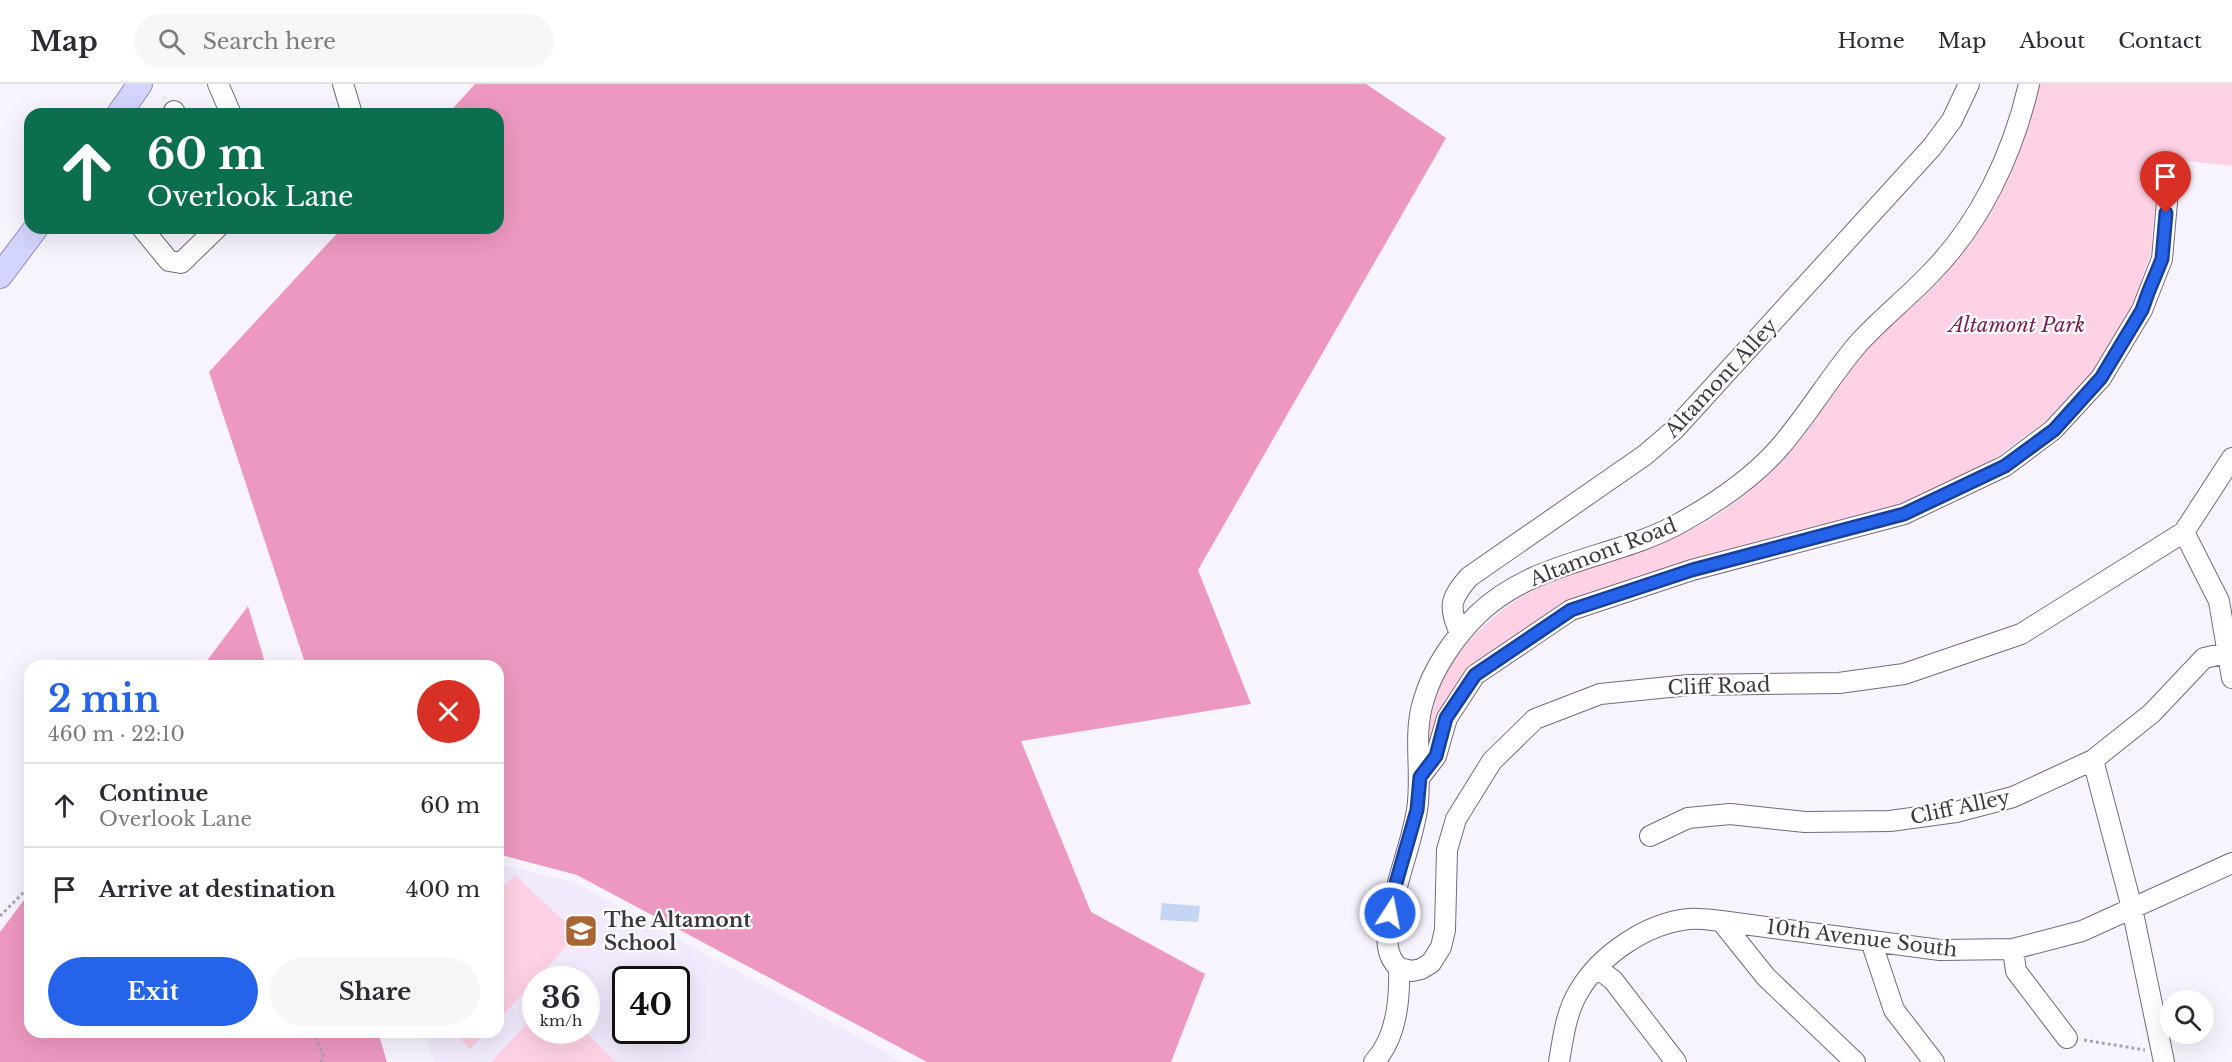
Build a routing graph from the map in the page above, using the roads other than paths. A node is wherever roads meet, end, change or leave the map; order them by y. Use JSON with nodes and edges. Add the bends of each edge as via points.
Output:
{"nodes":[{"id":1,"x":140,"y":84,"type":"edge"},
{"id":2,"x":218,"y":84,"type":"edge"},
{"id":3,"x":343,"y":84,"type":"edge"},
{"id":4,"x":1969,"y":84,"type":"edge"},
{"id":5,"x":2029,"y":84,"type":"edge"},
{"id":6,"x":123,"y":108,"type":"edge"},
{"id":7,"x":228,"y":108,"type":"edge"},
{"id":8,"x":350,"y":108,"type":"edge"},
{"id":9,"x":2170,"y":168,"type":"dead end"},
{"id":10,"x":32,"y":234,"type":"edge"},
{"id":11,"x":147,"y":234,"type":"edge"},
{"id":12,"x":211,"y":234,"type":"edge"},
{"id":13,"x":0,"y":276,"type":"edge"},
{"id":14,"x":2232,"y":459,"type":"edge"},
{"id":15,"x":2184,"y":532,"type":"junction"},
{"id":16,"x":1460,"y":633,"type":"junction"},
{"id":17,"x":2227,"y":653,"type":"junction"},
{"id":18,"x":2232,"y":678,"type":"edge"},
{"id":19,"x":2093,"y":760,"type":"junction"},
{"id":20,"x":1420,"y":777,"type":"junction"},
{"id":21,"x":1650,"y":836,"type":"dead end"},
{"id":22,"x":2232,"y":863,"type":"edge"},
{"id":23,"x":2132,"y":908,"type":"junction"},
{"id":24,"x":1721,"y":921,"type":"junction"},
{"id":25,"x":1871,"y":941,"type":"junction"},
{"id":26,"x":2013,"y":949,"type":"junction"},
{"id":27,"x":1399,"y":968,"type":"junction"},
{"id":28,"x":1598,"y":969,"type":"junction"},
{"id":29,"x":2067,"y":1038,"type":"road end"},
{"id":30,"x":2163,"y":1058,"type":"edge"},
{"id":31,"x":1374,"y":1062,"type":"edge"},
{"id":32,"x":1559,"y":1062,"type":"edge"},
{"id":33,"x":1676,"y":1062,"type":"edge"},
{"id":34,"x":1855,"y":1062,"type":"edge"},
{"id":35,"x":1934,"y":1062,"type":"edge"}],
"edges":[{"from":1,"to":6,"type":"main road"},
{"from":2,"to":7,"type":"street"},
{"from":3,"to":8,"type":"street"},
{"from":4,"to":16,"type":"street","name":"Altamont Alley","via":[[1952,120],[1932,147],[1674,430],[1645,455],[1468,577],[1455,592],[1452,606]]},
{"from":5,"to":16,"type":"street","name":"Altamont Road","via":[[2011,147],[1989,194],[1968,225],[1931,273],[1861,340],[1766,461],[1740,485],[1676,525],[1531,578],[1480,612]]},
{"from":9,"to":20,"type":"street","via":[[2162,259],[2142,310],[2101,378],[2054,430],[2005,466],[1904,514],[1692,570],[1571,610],[1475,675],[1446,718],[1436,756]]},
{"from":10,"to":13,"type":"main road"},
{"from":11,"to":12,"type":"street","via":[[169,261],[181,263]]},
{"from":14,"to":15,"type":"street"},
{"from":15,"to":17,"type":"street","via":[[2219,600]]},
{"from":15,"to":27,"type":"street","name":"Cliff Road","via":[[2020,634],[1904,674],[1839,683],[1689,685],[1600,694],[1535,719],[1492,760],[1456,819],[1447,850],[1441,948],[1431,963],[1421,969]]},
{"from":16,"to":20,"type":"street","name":"Altamont Road","via":[[1424,698],[1418,737]]},
{"from":17,"to":18,"type":"street"},
{"from":17,"to":19,"type":"street","name":"Cliff Alley","via":[[2204,658],[2152,713]]},
{"from":19,"to":21,"type":"street","name":"Cliff Alley","via":[[2013,797],[1956,812],[1890,821],[1805,822],[1730,814],[1688,818]]},
{"from":19,"to":23,"type":"street"},
{"from":20,"to":27,"type":"street","name":"Altamont Road","via":[[1417,810],[1394,890],[1387,936],[1387,949]]},
{"from":22,"to":23,"type":"street","name":"10th Avenue South"},
{"from":23,"to":26,"type":"street","name":"10th Avenue South","via":[[2082,931]]},
{"from":23,"to":30,"type":"street"},
{"from":24,"to":25,"type":"street","name":"10th Avenue South"},
{"from":24,"to":28,"type":"street","name":"10th Avenue South","via":[[1688,919],[1645,932],[1610,955]]},
{"from":24,"to":34,"type":"street","via":[[1766,977]]},
{"from":25,"to":26,"type":"street","name":"10th Avenue South","via":[[1940,950]]},
{"from":25,"to":35,"type":"street","via":[[1894,1010]]},
{"from":26,"to":29,"type":"street","via":[[2016,971]]},
{"from":27,"to":31,"type":"street","via":[[1394,1024]]},
{"from":28,"to":32,"type":"street","name":"10th Avenue South","via":[[1579,990],[1565,1023]]},
{"from":28,"to":33,"type":"street","via":[[1613,980]]}]}
